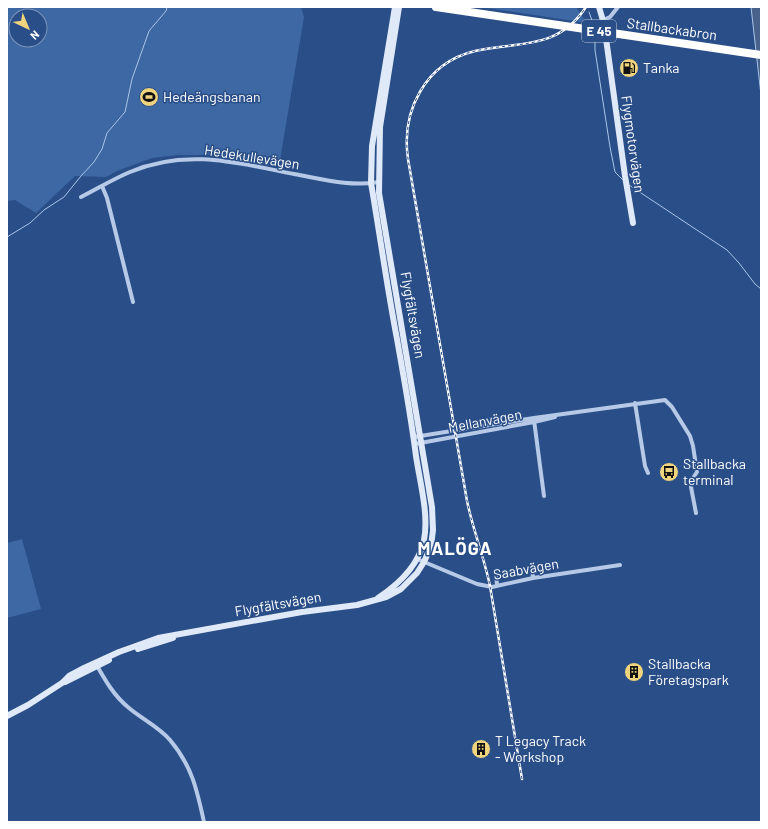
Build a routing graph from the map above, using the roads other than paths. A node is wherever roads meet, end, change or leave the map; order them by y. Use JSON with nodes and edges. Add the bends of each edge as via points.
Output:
{"nodes":[{"id":1,"x":395,"y":7,"type":"edge"},
{"id":2,"x":400,"y":7,"type":"edge"},
{"id":3,"x":436,"y":7,"type":"edge"},
{"id":4,"x":601,"y":7,"type":"edge"},
{"id":5,"x":618,"y":7,"type":"edge"},
{"id":6,"x":603,"y":20,"type":"junction"},
{"id":7,"x":761,"y":55,"type":"edge"},
{"id":8,"x":379,"y":182,"type":"junction"},
{"id":9,"x":371,"y":183,"type":"junction"},
{"id":10,"x":102,"y":186,"type":"junction"},
{"id":11,"x":81,"y":198,"type":"dead end"},
{"id":12,"x":633,"y":223,"type":"dead end"},
{"id":13,"x":132,"y":302,"type":"dead end"},
{"id":14,"x":635,"y":403,"type":"junction"},
{"id":15,"x":534,"y":420,"type":"junction"},
{"id":16,"x":417,"y":437,"type":"junction"},
{"id":17,"x":418,"y":444,"type":"junction"},
{"id":18,"x":648,"y":473,"type":"dead end"},
{"id":19,"x":544,"y":496,"type":"dead end"},
{"id":20,"x":696,"y":513,"type":"dead end"},
{"id":21,"x":417,"y":559,"type":"junction"},
{"id":22,"x":424,"y":562,"type":"junction"},
{"id":23,"x":532,"y":564,"type":"dead end"},
{"id":24,"x":620,"y":565,"type":"dead end"},
{"id":25,"x":496,"y":574,"type":"dead end"},
{"id":26,"x":534,"y":578,"type":"junction"},
{"id":27,"x":497,"y":585,"type":"junction"},
{"id":28,"x":375,"y":599,"type":"junction"},
{"id":29,"x":96,"y":664,"type":"junction"},
{"id":30,"x":7,"y":716,"type":"edge"},
{"id":31,"x":204,"y":822,"type":"edge"}],
"edges":[{"from":1,"to":9,"type":"street","name":"Flygfältsvägen","via":[[374,130]]},
{"from":2,"to":8,"type":"street","name":"Flygfältsvägen","via":[[381,116]]},
{"from":3,"to":7,"type":"highway","name":"Stallbackabron","number":"E 45","bridge":true},
{"from":4,"to":6,"type":"street","name":"Flygmotorvägen"},
{"from":5,"to":6,"type":"street","via":[[610,17]]},
{"from":6,"to":12,"type":"street","name":"Flygmotorvägen"},
{"from":8,"to":9,"type":"street","name":"Hedekullevägen"},
{"from":8,"to":16,"type":"street","name":"Flygfältsvägen"},
{"from":9,"to":10,"type":"street","name":"Hedekullevägen","via":[[326,181],[202,158],[173,160],[152,165],[130,172]]},
{"from":9,"to":16,"type":"street","name":"Flygfältsvägen"},
{"from":10,"to":11,"type":"street","name":"Hedekullevägen"},
{"from":10,"to":13,"type":"street"},
{"from":14,"to":15,"type":"street","name":"Mellanvägen"},
{"from":14,"to":18,"type":"street"},
{"from":14,"to":20,"type":"street","name":"Mellanvägen","via":[[666,400],[688,432],[697,472],[691,481]]},
{"from":15,"to":16,"type":"street","name":"Mellanvägen"},
{"from":15,"to":17,"type":"street","name":"Mellanvägen"},
{"from":15,"to":19,"type":"street"},
{"from":16,"to":17,"type":"street","name":"Flygfältsvägen"},
{"from":17,"to":21,"type":"street","name":"Flygfältsvägen","via":[[420,485],[426,525],[422,549]]},
{"from":17,"to":22,"type":"street","name":"Flygfältsvägen","via":[[433,518],[431,546]]},
{"from":21,"to":22,"type":"street","name":"Saabvägen"},
{"from":21,"to":28,"type":"street","name":"Flygfältsvägen","via":[[396,585]]},
{"from":22,"to":27,"type":"street","name":"Saabvägen","via":[[477,584]]},
{"from":22,"to":28,"type":"street","name":"Flygfältsvägen","via":[[401,589],[386,597]]},
{"from":23,"to":26,"type":"street"},
{"from":24,"to":26,"type":"street","name":"Saabvägen"},
{"from":25,"to":27,"type":"street"},
{"from":26,"to":27,"type":"street","name":"Saabvägen"},
{"from":28,"to":29,"type":"street","name":"Flygfältsvägen","via":[[356,605],[158,638],[119,652]]},
{"from":29,"to":30,"type":"street","name":"Flygfältsvägen","via":[[69,676],[28,705]]},
{"from":29,"to":31,"type":"street","via":[[119,699],[162,732],[178,751],[195,783]]}]}
